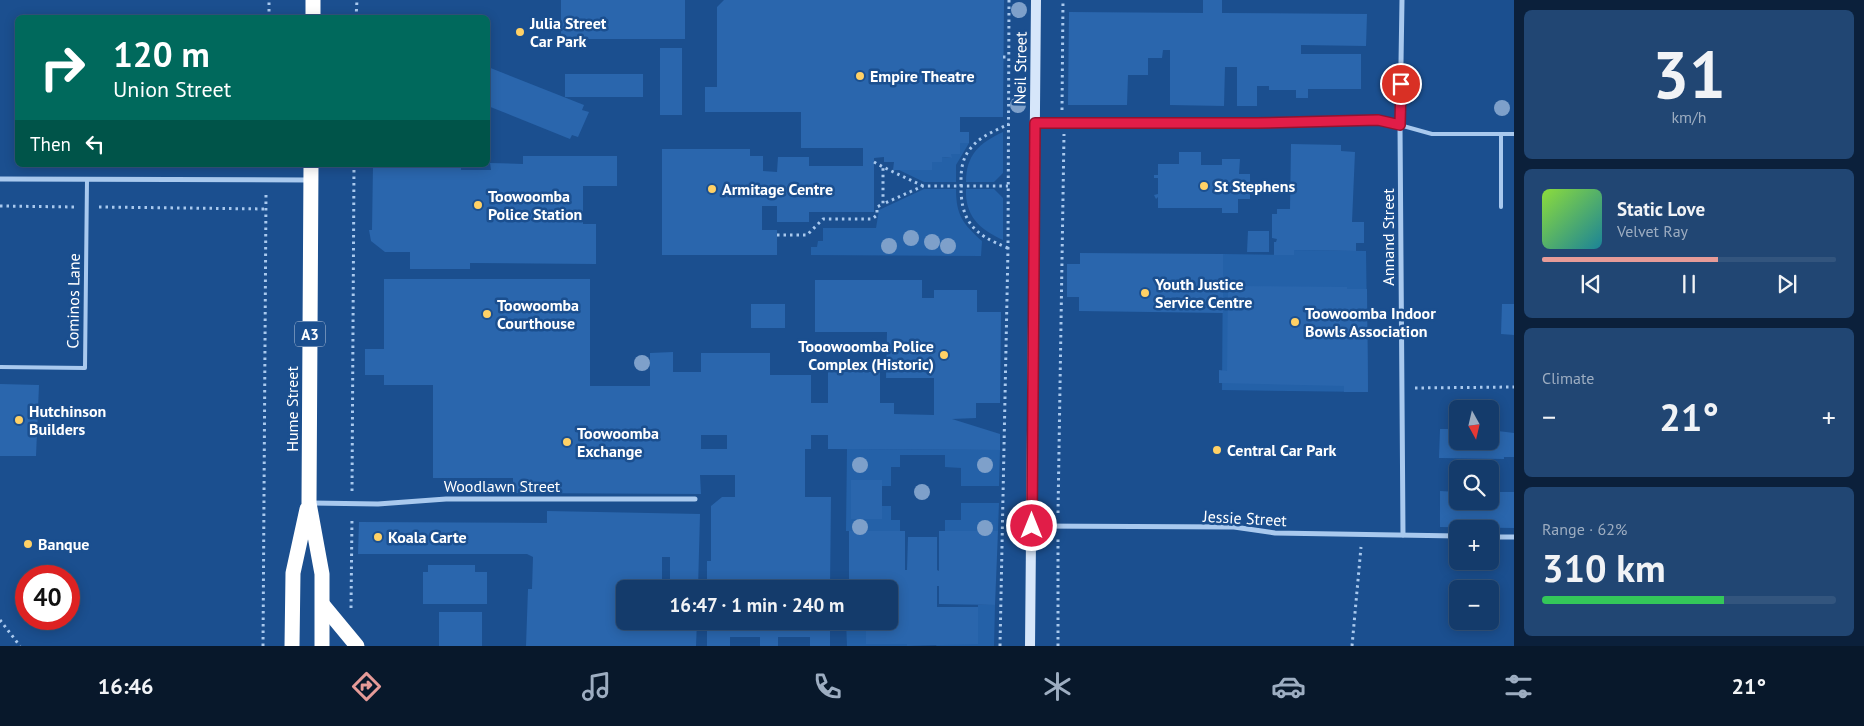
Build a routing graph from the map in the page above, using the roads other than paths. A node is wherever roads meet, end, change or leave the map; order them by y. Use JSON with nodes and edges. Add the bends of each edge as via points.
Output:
{"nodes":[{"id":1,"x":313,"y":0,"type":"edge"},
{"id":2,"x":1036,"y":0,"type":"edge"},
{"id":3,"x":1402,"y":0,"type":"edge"},
{"id":4,"x":313,"y":15,"type":"edge"},
{"id":5,"x":1035,"y":123,"type":"junction"},
{"id":6,"x":1400,"y":125,"type":"junction"},
{"id":7,"x":1501,"y":134,"type":"junction"},
{"id":8,"x":1514,"y":134,"type":"edge"},
{"id":9,"x":311,"y":167,"type":"edge"},
{"id":10,"x":0,"y":178,"type":"edge"},
{"id":11,"x":87,"y":180,"type":"junction"},
{"id":12,"x":311,"y":180,"type":"junction"},
{"id":13,"x":1501,"y":207,"type":"dead end"},
{"id":14,"x":0,"y":367,"type":"edge"},
{"id":15,"x":695,"y":499,"type":"dead end"},
{"id":16,"x":309,"y":503,"type":"junction"},
{"id":17,"x":1032,"y":526,"type":"junction"},
{"id":18,"x":1403,"y":535,"type":"junction"},
{"id":19,"x":1449,"y":536,"type":"edge"},
{"id":20,"x":1499,"y":537,"type":"edge"},
{"id":21,"x":1514,"y":537,"type":"edge"},
{"id":22,"x":323,"y":605,"type":"junction"},
{"id":23,"x":292,"y":646,"type":"edge"},
{"id":24,"x":322,"y":646,"type":"edge"},
{"id":25,"x":357,"y":646,"type":"edge"},
{"id":26,"x":1030,"y":646,"type":"edge"}],
"edges":[{"from":1,"to":4,"type":"highway"},
{"from":2,"to":5,"type":"street","name":"Neil Street"},
{"from":3,"to":6,"type":"street","name":"Annand Street"},
{"from":5,"to":6,"type":"lane","via":[[1378,120]]},
{"from":5,"to":17,"type":"street","name":"Neil Street"},
{"from":6,"to":7,"type":"lane","via":[[1432,134]]},
{"from":6,"to":18,"type":"street","name":"Annand Street"},
{"from":7,"to":8,"type":"lane"},
{"from":7,"to":13,"type":"lane"},
{"from":9,"to":12,"type":"highway","name":"Hume Street","number":"A3"},
{"from":10,"to":11,"type":"street"},
{"from":11,"to":12,"type":"street"},
{"from":11,"to":14,"type":"lane","name":"Cominos Lane","via":[[85,368]]},
{"from":12,"to":16,"type":"highway","name":"Hume Street","number":"A3"},
{"from":15,"to":16,"type":"street","name":"Woodlawn Street","via":[[446,498],[378,504]]},
{"from":16,"to":22,"type":"highway","name":"Hume Street","number":"A3","via":[[322,574]]},
{"from":16,"to":23,"type":"highway","name":"Hume Street","number":"A3","via":[[293,573]]},
{"from":17,"to":18,"type":"street","name":"Jessie Street","via":[[1234,527],[1275,533]]},
{"from":17,"to":26,"type":"street","name":"Neil Street"},
{"from":18,"to":19,"type":"street","name":"Jessie Street"},
{"from":20,"to":21,"type":"street"},
{"from":22,"to":24,"type":"highway","name":"Hume Street","number":"A3"},
{"from":22,"to":25,"type":"highway"}]}
